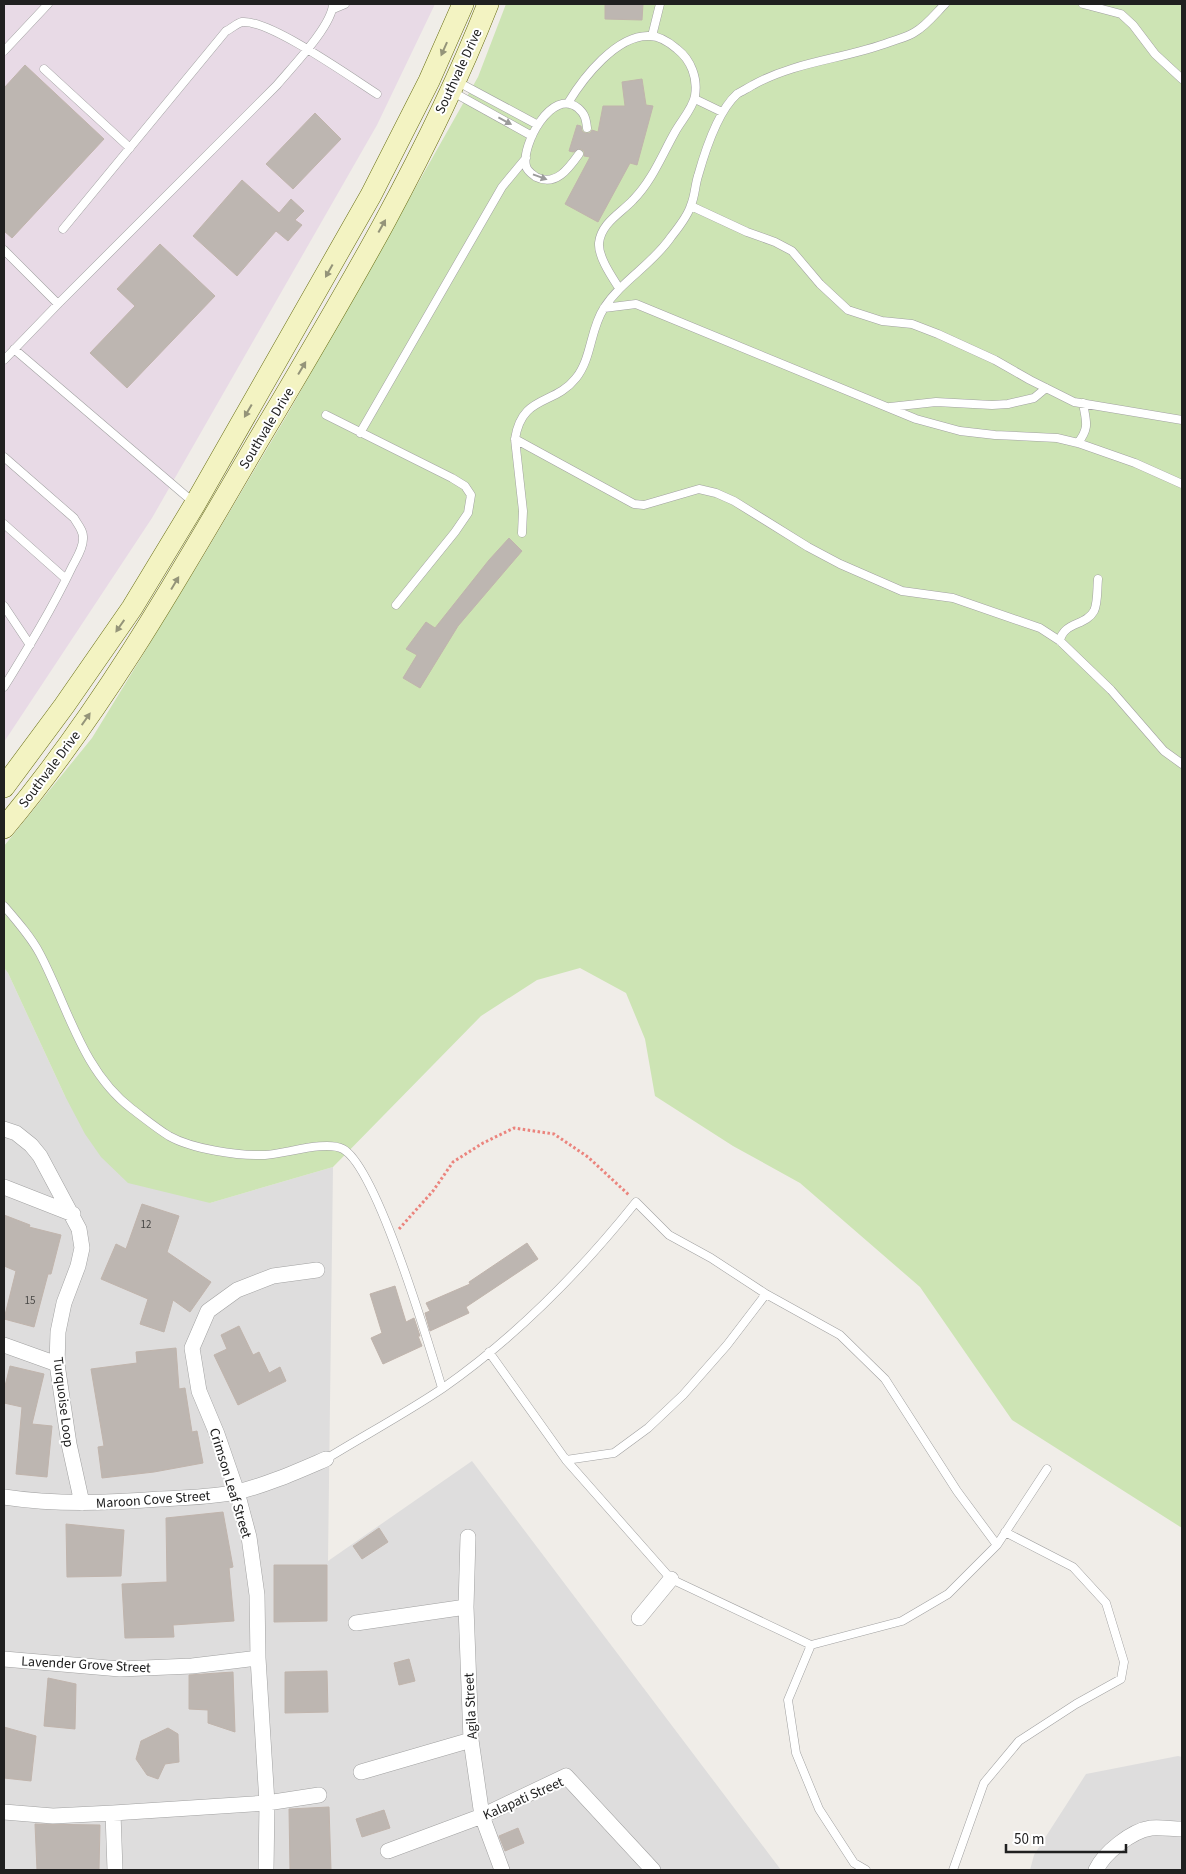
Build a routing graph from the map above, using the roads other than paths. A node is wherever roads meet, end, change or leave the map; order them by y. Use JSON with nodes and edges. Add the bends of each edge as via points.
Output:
{"nodes":[{"id":1,"x":48,"y":4,"type":"edge"},
{"id":2,"x":344,"y":4,"type":"edge"},
{"id":3,"x":463,"y":4,"type":"edge"},
{"id":4,"x":488,"y":4,"type":"edge"},
{"id":5,"x":660,"y":4,"type":"edge"},
{"id":6,"x":945,"y":4,"type":"edge"},
{"id":7,"x":1083,"y":4,"type":"edge"},
{"id":8,"x":333,"y":7,"type":"edge"},
{"id":9,"x":652,"y":36,"type":"junction"},
{"id":10,"x":308,"y":49,"type":"junction"},
{"id":11,"x":4,"y":51,"type":"edge"},
{"id":12,"x":44,"y":69,"type":"dead end"},
{"id":13,"x":1182,"y":79,"type":"edge"},
{"id":14,"x":453,"y":86,"type":"junction"},
{"id":15,"x":377,"y":94,"type":"dead end"},
{"id":16,"x":695,"y":99,"type":"junction"},
{"id":17,"x":568,"y":103,"type":"junction"},
{"id":18,"x":722,"y":112,"type":"junction"},
{"id":19,"x":538,"y":125,"type":"junction"},
{"id":20,"x":587,"y":128,"type":"dead end"},
{"id":21,"x":532,"y":136,"type":"junction"},
{"id":22,"x":130,"y":148,"type":"junction"},
{"id":23,"x":579,"y":154,"type":"dead end"},
{"id":24,"x":526,"y":158,"type":"junction"},
{"id":25,"x":691,"y":206,"type":"junction"},
{"id":26,"x":63,"y":229,"type":"dead end"},
{"id":27,"x":4,"y":250,"type":"edge"},
{"id":28,"x":619,"y":288,"type":"junction"},
{"id":29,"x":58,"y":304,"type":"junction"},
{"id":30,"x":604,"y":308,"type":"junction"},
{"id":31,"x":14,"y":349,"type":"junction"},
{"id":32,"x":4,"y":360,"type":"edge"},
{"id":33,"x":1046,"y":388,"type":"junction"},
{"id":34,"x":1083,"y":404,"type":"junction"},
{"id":35,"x":888,"y":407,"type":"junction"},
{"id":36,"x":326,"y":415,"type":"dead end"},
{"id":37,"x":1182,"y":420,"type":"edge"},
{"id":38,"x":360,"y":433,"type":"junction"},
{"id":39,"x":515,"y":439,"type":"junction"},
{"id":40,"x":1078,"y":443,"type":"junction"},
{"id":41,"x":4,"y":457,"type":"edge"},
{"id":42,"x":1182,"y":484,"type":"edge"},
{"id":43,"x":205,"y":510,"type":"junction"},
{"id":44,"x":4,"y":524,"type":"edge"},
{"id":45,"x":522,"y":533,"type":"dead end"},
{"id":46,"x":66,"y":579,"type":"junction"},
{"id":47,"x":1098,"y":579,"type":"dead end"},
{"id":48,"x":396,"y":605,"type":"dead end"},
{"id":49,"x":4,"y":606,"type":"edge"},
{"id":50,"x":1060,"y":641,"type":"junction"},
{"id":51,"x":30,"y":645,"type":"junction"},
{"id":52,"x":4,"y":687,"type":"edge"},
{"id":53,"x":1182,"y":764,"type":"edge"},
{"id":54,"x":4,"y":787,"type":"edge"},
{"id":55,"x":4,"y":828,"type":"edge"},
{"id":56,"x":4,"y":906,"type":"edge"},
{"id":57,"x":4,"y":1129,"type":"edge"},
{"id":58,"x":4,"y":1187,"type":"edge"},
{"id":59,"x":73,"y":1214,"type":"junction"},
{"id":60,"x":317,"y":1270,"type":"dead end"},
{"id":61,"x":766,"y":1294,"type":"junction"},
{"id":62,"x":4,"y":1345,"type":"edge"},
{"id":63,"x":489,"y":1352,"type":"junction"},
{"id":64,"x":57,"y":1364,"type":"junction"},
{"id":65,"x":442,"y":1388,"type":"junction"},
{"id":66,"x":326,"y":1459,"type":"joint"},
{"id":67,"x":566,"y":1460,"type":"junction"},
{"id":68,"x":1047,"y":1469,"type":"dead end"},
{"id":69,"x":237,"y":1492,"type":"junction"},
{"id":70,"x":4,"y":1497,"type":"edge"},
{"id":71,"x":82,"y":1503,"type":"junction"},
{"id":72,"x":1005,"y":1532,"type":"junction"},
{"id":73,"x":468,"y":1537,"type":"dead end"},
{"id":74,"x":997,"y":1545,"type":"junction"},
{"id":75,"x":671,"y":1579,"type":"junction"},
{"id":76,"x":466,"y":1607,"type":"junction"},
{"id":77,"x":639,"y":1618,"type":"dead end"},
{"id":78,"x":356,"y":1623,"type":"dead end"},
{"id":79,"x":811,"y":1645,"type":"junction"},
{"id":80,"x":258,"y":1658,"type":"junction"},
{"id":81,"x":4,"y":1659,"type":"edge"},
{"id":82,"x":471,"y":1740,"type":"junction"},
{"id":83,"x":361,"y":1772,"type":"dead end"},
{"id":84,"x":319,"y":1795,"type":"dead end"},
{"id":85,"x":266,"y":1803,"type":"junction"},
{"id":86,"x":4,"y":1812,"type":"edge"},
{"id":87,"x":112,"y":1812,"type":"junction"},
{"id":88,"x":482,"y":1816,"type":"junction"},
{"id":89,"x":1182,"y":1829,"type":"edge"},
{"id":90,"x":388,"y":1851,"type":"dead end"},
{"id":91,"x":115,"y":1870,"type":"edge"},
{"id":92,"x":266,"y":1870,"type":"edge"},
{"id":93,"x":502,"y":1870,"type":"edge"},
{"id":94,"x":653,"y":1870,"type":"edge"},
{"id":95,"x":866,"y":1870,"type":"edge"},
{"id":96,"x":953,"y":1870,"type":"edge"},
{"id":97,"x":1096,"y":1870,"type":"edge"}],
"edges":[{"from":1,"to":11,"type":"lane"},
{"from":2,"to":8,"type":"lane"},
{"from":3,"to":43,"type":"street","name":"Southvale Drive","one_way":true,"via":[[429,82],[372,196]]},
{"from":4,"to":14,"type":"street","name":"Southvale Drive"},
{"from":5,"to":9,"type":"lane"},
{"from":6,"to":18,"type":"lane","via":[[915,32],[867,51],[793,68],[766,78],[737,94]]},
{"from":7,"to":13,"type":"lane","via":[[1121,14],[1155,54]]},
{"from":8,"to":10,"type":"lane"},
{"from":9,"to":16,"type":"lane","via":[[684,54],[693,69]]},
{"from":9,"to":17,"type":"lane","via":[[640,36],[603,58]]},
{"from":10,"to":15,"type":"lane"},
{"from":10,"to":22,"type":"lane","via":[[256,24],[241,22],[226,32]]},
{"from":10,"to":29,"type":"lane","via":[[214,150]]},
{"from":12,"to":22,"type":"lane"},
{"from":14,"to":19,"type":"lane"},
{"from":14,"to":21,"type":"lane","one_way":true},
{"from":43,"to":14,"type":"street","name":"Southvale Drive","one_way":true,"via":[[338,307],[394,205]]},
{"from":16,"to":18,"type":"lane"},
{"from":16,"to":28,"type":"lane","via":[[651,176],[602,232],[599,245],[606,268]]},
{"from":17,"to":19,"type":"lane","via":[[551,109]]},
{"from":17,"to":20,"type":"lane","via":[[582,112]]},
{"from":18,"to":25,"type":"lane","via":[[698,175]]},
{"from":19,"to":21,"type":"lane"},
{"from":21,"to":24,"type":"lane"},
{"from":22,"to":26,"type":"lane"},
{"from":24,"to":23,"type":"lane","one_way":true,"via":[[528,170],[546,180],[556,179],[564,173]]},
{"from":24,"to":38,"type":"lane","via":[[502,187]]},
{"from":25,"to":28,"type":"lane","via":[[671,238],[649,264]]},
{"from":25,"to":33,"type":"lane","via":[[792,251],[848,310],[882,321],[912,324],[938,334]]},
{"from":27,"to":29,"type":"lane"},
{"from":28,"to":30,"type":"lane"},
{"from":29,"to":31,"type":"lane"},
{"from":30,"to":35,"type":"lane","via":[[636,304]]},
{"from":30,"to":39,"type":"lane","via":[[594,329],[584,366],[567,386],[522,416]]},
{"from":31,"to":32,"type":"lane"},
{"from":31,"to":43,"type":"lane"},
{"from":33,"to":34,"type":"lane"},
{"from":33,"to":35,"type":"lane","via":[[1034,398],[992,406],[936,402]]},
{"from":34,"to":37,"type":"lane"},
{"from":34,"to":40,"type":"lane","via":[[1086,433]]},
{"from":35,"to":40,"type":"lane","via":[[916,419],[960,431],[1057,438]]},
{"from":36,"to":38,"type":"lane"},
{"from":38,"to":48,"type":"lane","via":[[452,478],[465,486],[471,496],[468,513],[455,532]]},
{"from":39,"to":45,"type":"lane","via":[[523,511]]},
{"from":39,"to":50,"type":"lane","via":[[634,504],[644,505],[700,489],[716,493],[840,564],[902,591],[953,598],[1040,628]]},
{"from":40,"to":42,"type":"lane"},
{"from":41,"to":46,"type":"lane","via":[[74,518],[81,529],[82,546]]},
{"from":43,"to":54,"type":"street","name":"Southvale Drive","one_way":true},
{"from":55,"to":43,"type":"street","name":"Southvale Drive","one_way":true,"via":[[86,721],[152,620]]},
{"from":44,"to":46,"type":"lane"},
{"from":46,"to":51,"type":"lane"},
{"from":47,"to":50,"type":"lane","via":[[1095,610],[1088,618],[1066,629]]},
{"from":49,"to":51,"type":"lane"},
{"from":50,"to":53,"type":"lane","via":[[1111,690],[1164,751]]},
{"from":51,"to":52,"type":"lane"},
{"from":56,"to":65,"type":"lane","via":[[40,954],[72,1027],[102,1079],[130,1108],[170,1136],[213,1151],[265,1155],[332,1145],[344,1149],[357,1162],[391,1236]]},
{"from":57,"to":59,"type":"street","name":"Turquoise Loop","via":[[16,1133],[35,1150]]},
{"from":58,"to":59,"type":"street"},
{"from":59,"to":64,"type":"street","name":"Turquoise Loop","via":[[82,1248],[64,1303],[58,1332]]},
{"from":60,"to":69,"type":"street","name":"Crimson Leaf Street","via":[[273,1276],[237,1290],[208,1311],[192,1348],[199,1391]]},
{"from":61,"to":63,"type":"lane","via":[[669,1235],[636,1202],[601,1246],[555,1294]]},
{"from":61,"to":67,"type":"lane","via":[[683,1395],[648,1428],[614,1453]]},
{"from":61,"to":74,"type":"lane","via":[[840,1335],[885,1380],[957,1491]]},
{"from":62,"to":64,"type":"street"},
{"from":63,"to":65,"type":"lane"},
{"from":63,"to":67,"type":"lane"},
{"from":64,"to":71,"type":"street","name":"Turquoise Loop"},
{"from":65,"to":66,"type":"lane"},
{"from":66,"to":69,"type":"street","name":"Maroon Cove Street"},
{"from":67,"to":75,"type":"lane"},
{"from":68,"to":72,"type":"lane"},
{"from":69,"to":71,"type":"street","name":"Maroon Cove Street"},
{"from":69,"to":80,"type":"street","name":"Crimson Leaf Street","via":[[249,1537],[258,1595]]},
{"from":70,"to":71,"type":"street","name":"Maroon Cove Street"},
{"from":72,"to":74,"type":"lane"},
{"from":72,"to":96,"type":"lane","via":[[1072,1567],[1106,1602],[1124,1662],[1121,1679],[1019,1741],[984,1783]]},
{"from":73,"to":76,"type":"street","name":"Agila Street"},
{"from":74,"to":79,"type":"lane","via":[[948,1594],[902,1621]]},
{"from":75,"to":77,"type":"street"},
{"from":75,"to":79,"type":"lane"},
{"from":76,"to":78,"type":"street"},
{"from":76,"to":82,"type":"street","name":"Agila Street"},
{"from":79,"to":95,"type":"lane","via":[[788,1700],[796,1753],[819,1809],[854,1863]]},
{"from":80,"to":81,"type":"street","name":"Lavender Grove Street","via":[[192,1666],[120,1669]]},
{"from":80,"to":85,"type":"street","name":"Crimson Leaf Street"},
{"from":82,"to":83,"type":"street"},
{"from":82,"to":88,"type":"street","name":"Agila Street"},
{"from":84,"to":85,"type":"street"},
{"from":85,"to":87,"type":"street"},
{"from":85,"to":92,"type":"street","name":"Crimson Leaf Street"},
{"from":86,"to":87,"type":"street","via":[[53,1816]]},
{"from":87,"to":91,"type":"street"},
{"from":88,"to":90,"type":"street","name":"Kalapati Street"},
{"from":88,"to":93,"type":"street","name":"Agila Street"},
{"from":88,"to":94,"type":"street","name":"Kalapati Street","via":[[566,1776]]},
{"from":89,"to":97,"type":"street","via":[[1150,1828],[1124,1839]]}]}
